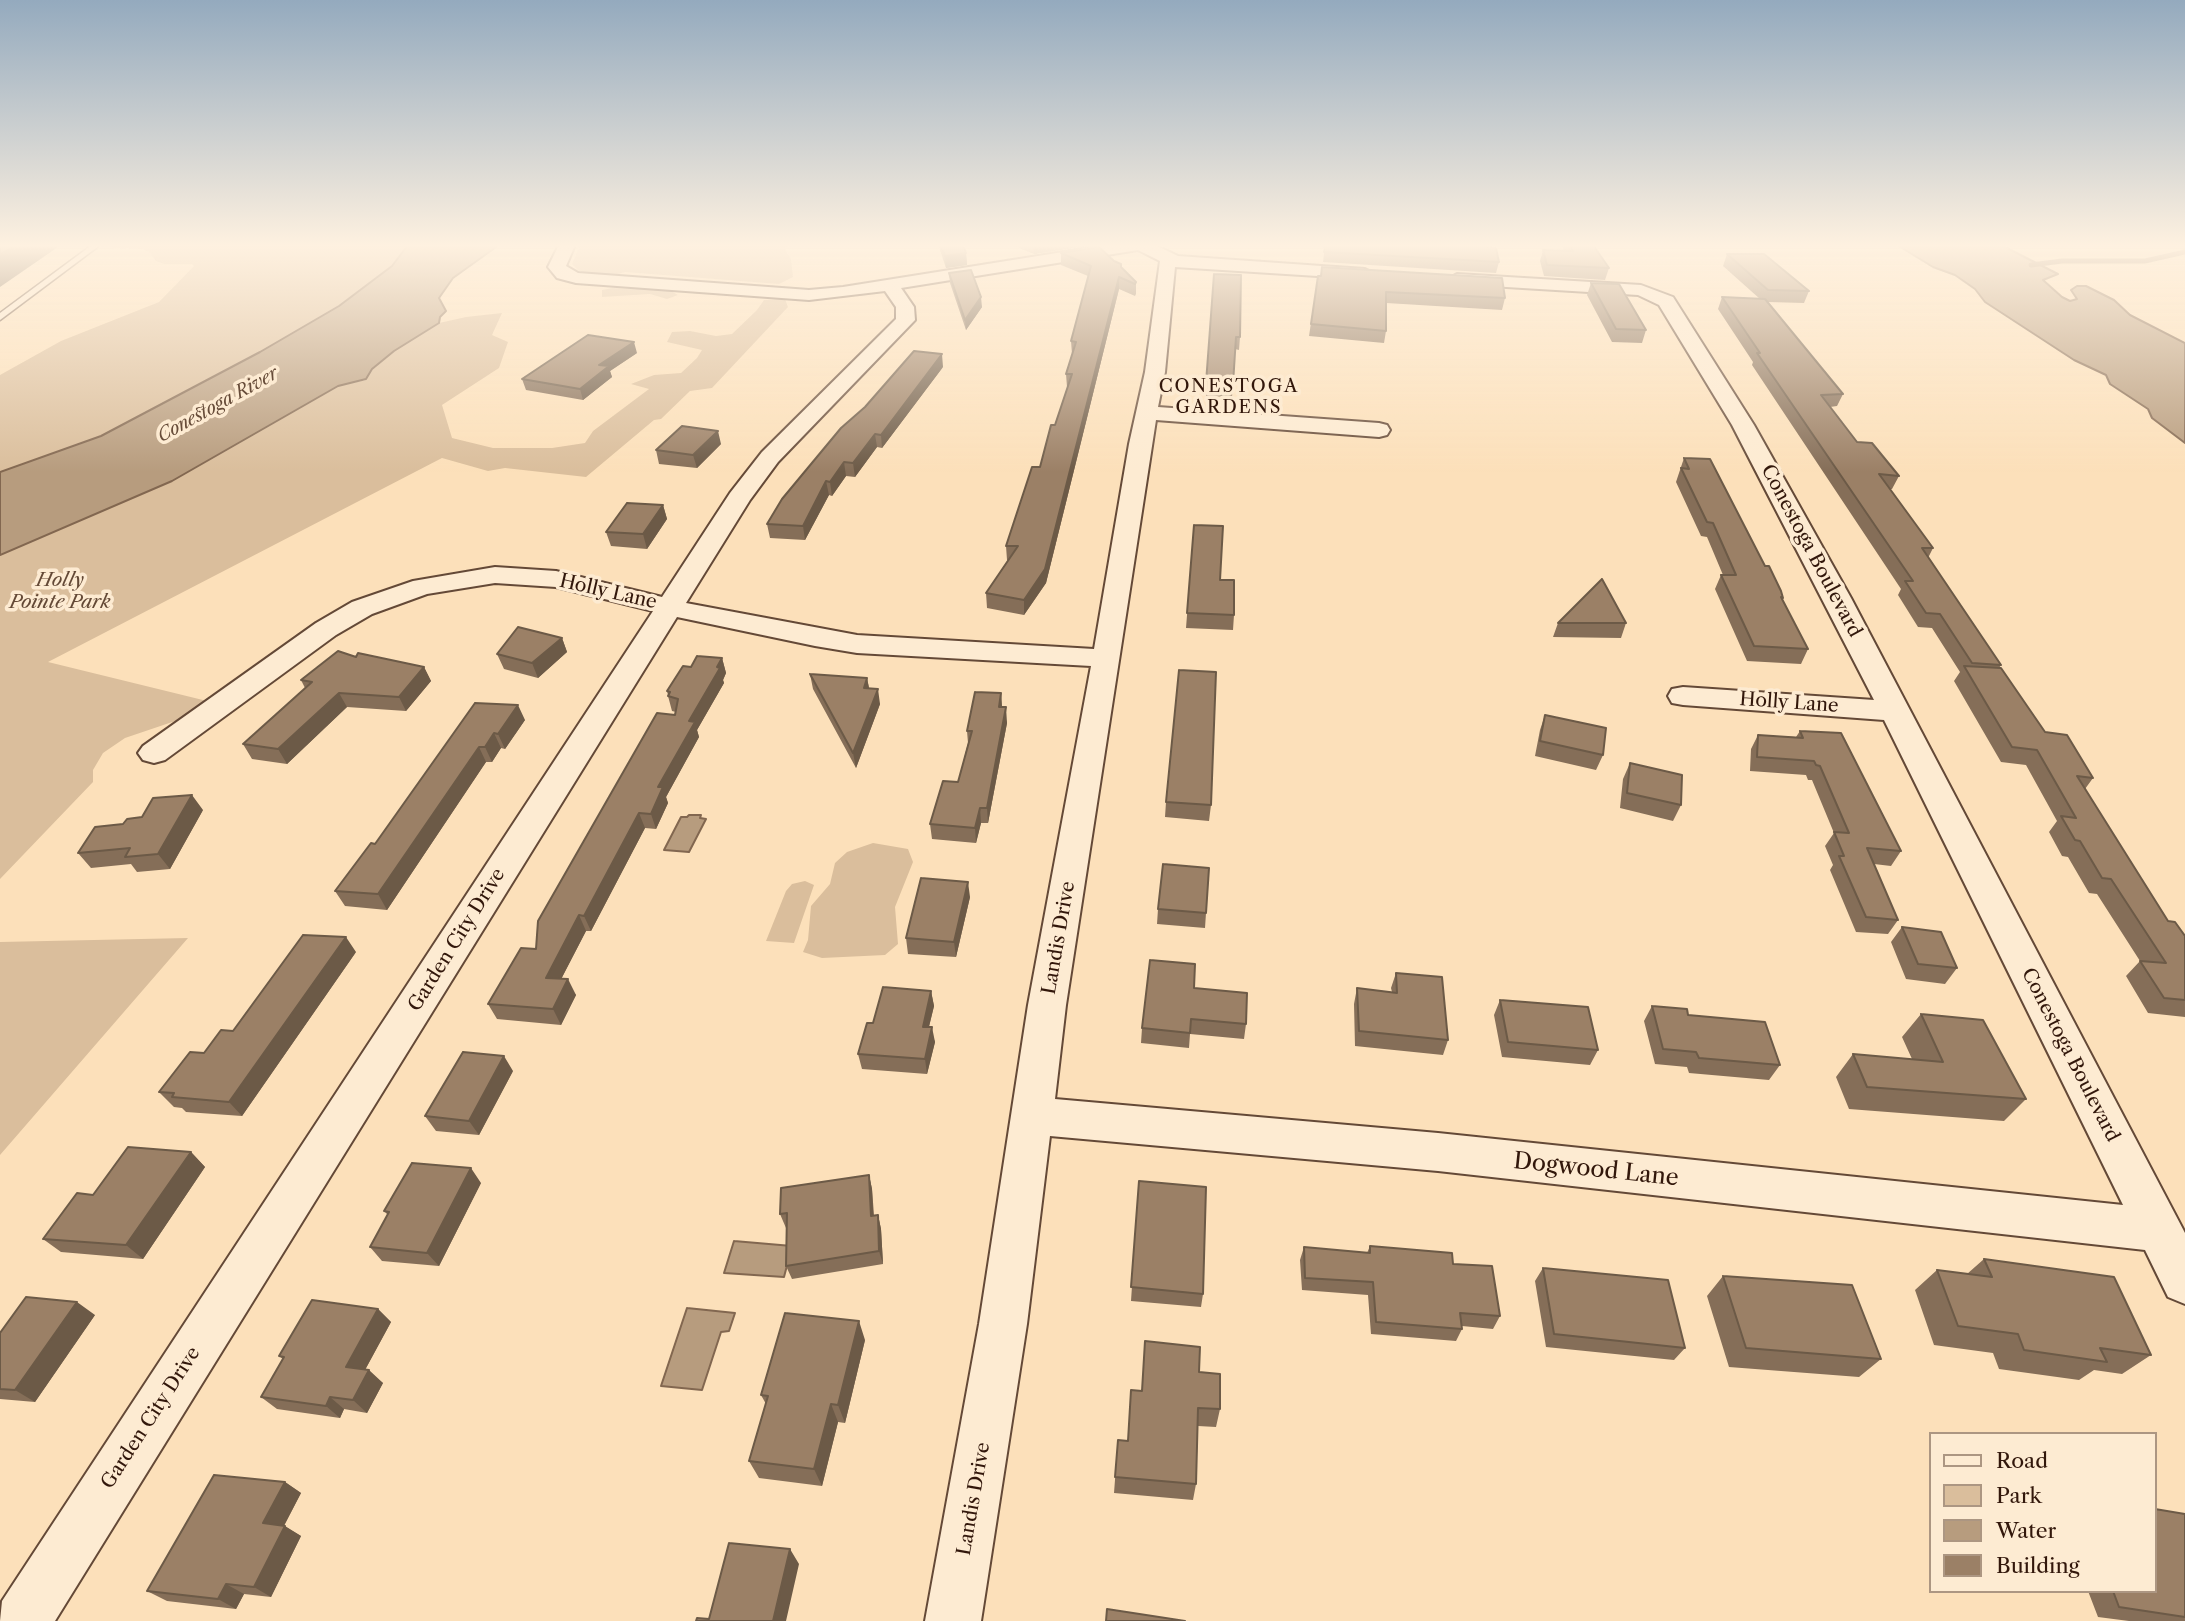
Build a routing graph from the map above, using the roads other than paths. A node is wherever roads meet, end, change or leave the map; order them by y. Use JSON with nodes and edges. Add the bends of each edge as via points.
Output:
{"nodes":[{"id":1,"x":904,"y":321,"type":"edge"},
{"id":2,"x":1161,"y":321,"type":"edge"},
{"id":3,"x":1678,"y":321,"type":"edge"},
{"id":4,"x":1146,"y":414,"type":"junction"},
{"id":5,"x":1379,"y":430,"type":"dead end"},
{"id":6,"x":668,"y":606,"type":"junction"},
{"id":7,"x":1107,"y":658,"type":"junction"},
{"id":8,"x":1683,"y":696,"type":"dead end"},
{"id":9,"x":1896,"y":711,"type":"junction"},
{"id":10,"x":154,"y":752,"type":"dead end"},
{"id":11,"x":1032,"y":1116,"type":"junction"},
{"id":12,"x":2159,"y":1230,"type":"junction"},
{"id":13,"x":2185,"y":1281,"type":"edge"},
{"id":14,"x":22,"y":1621,"type":"edge"},
{"id":15,"x":953,"y":1621,"type":"edge"}],
"edges":[{"from":1,"to":6,"type":"street","name":"Garden City Drive","via":[[770,457]]},
{"from":2,"to":4,"type":"street","name":"Landis Drive"},
{"from":3,"to":9,"type":"street","name":"Conestoga Boulevard","via":[[1776,484]]},
{"from":4,"to":5,"type":"street"},
{"from":4,"to":7,"type":"street","name":"Landis Drive"},
{"from":6,"to":7,"type":"street","name":"Holly Lane","via":[[846,642]]},
{"from":6,"to":10,"type":"street","name":"Holly Lane","via":[[537,577],[495,575],[422,587],[347,616]]},
{"from":6,"to":14,"type":"street","name":"Garden City Drive"},
{"from":7,"to":11,"type":"street","name":"Landis Drive"},
{"from":8,"to":9,"type":"street","name":"Holly Lane"},
{"from":9,"to":12,"type":"street","name":"Conestoga Boulevard"},
{"from":11,"to":12,"type":"street","name":"Dogwood Lane","via":[[1438,1152]]},
{"from":11,"to":15,"type":"street","name":"Landis Drive"},
{"from":12,"to":13,"type":"street","name":"Conestoga Boulevard"}]}
